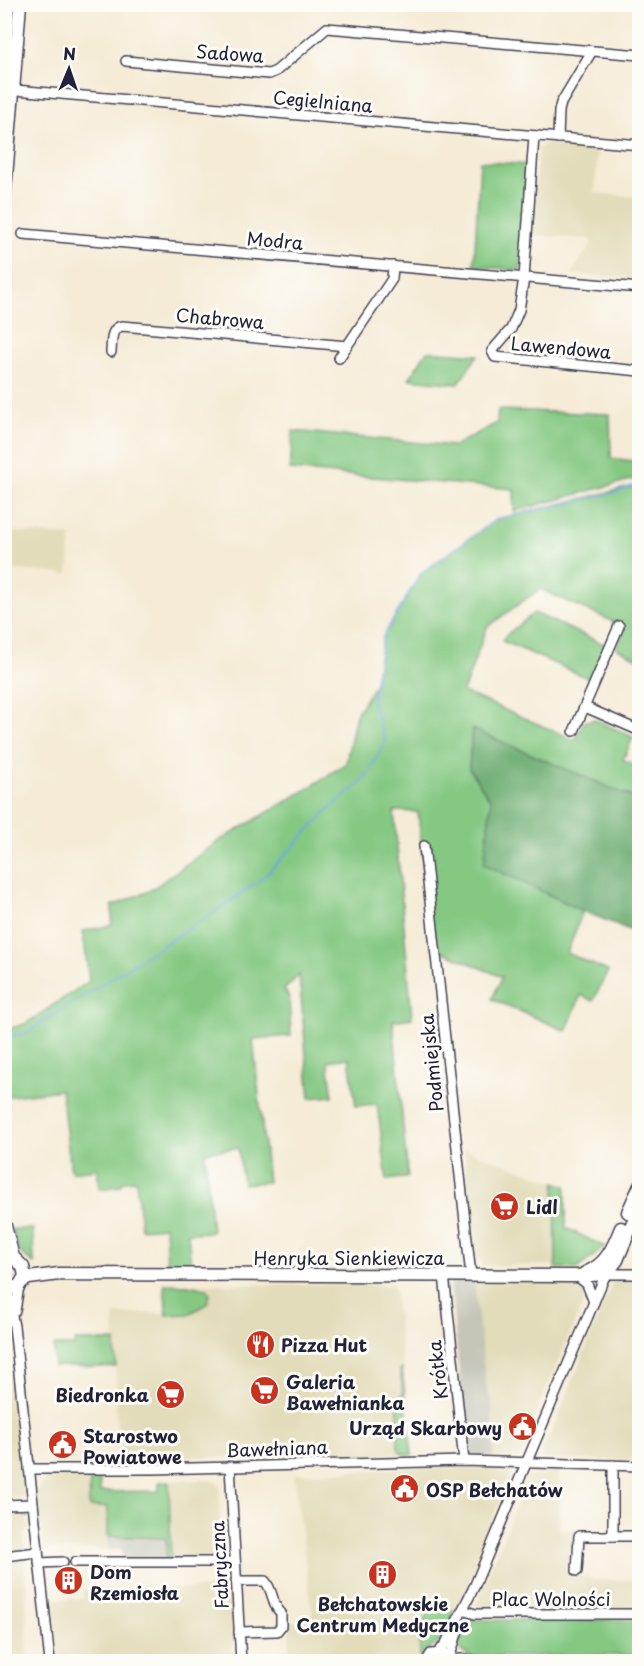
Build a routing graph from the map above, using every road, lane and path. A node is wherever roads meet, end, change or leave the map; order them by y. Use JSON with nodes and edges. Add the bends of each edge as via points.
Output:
{"nodes":[{"id":1,"x":20,"y":4,"type":"edge"},
{"id":2,"x":592,"y":51,"type":"junction"},
{"id":3,"x":639,"y":55,"type":"edge"},
{"id":4,"x":126,"y":61,"type":"dead end"},
{"id":5,"x":9,"y":89,"type":"edge"},
{"id":6,"x":534,"y":136,"type":"junction"},
{"id":7,"x":558,"y":138,"type":"junction"},
{"id":8,"x":639,"y":145,"type":"edge"},
{"id":9,"x":4,"y":202,"type":"edge"},
{"id":10,"x":23,"y":234,"type":"dead end"},
{"id":11,"x":393,"y":266,"type":"junction"},
{"id":12,"x":524,"y":278,"type":"junction"},
{"id":13,"x":639,"y":288,"type":"edge"},
{"id":14,"x":347,"y":346,"type":"junction"},
{"id":15,"x":111,"y":352,"type":"dead end"},
{"id":16,"x":339,"y":358,"type":"dead end"},
{"id":17,"x":639,"y":371,"type":"edge"},
{"id":18,"x":619,"y":626,"type":"dead end"},
{"id":19,"x":585,"y":707,"type":"junction"},
{"id":20,"x":574,"y":731,"type":"dead end"},
{"id":21,"x":639,"y":731,"type":"edge"},
{"id":22,"x":424,"y":846,"type":"dead end"},
{"id":23,"x":639,"y":1186,"type":"edge"},
{"id":24,"x":639,"y":1205,"type":"edge"},
{"id":25,"x":4,"y":1222,"type":"edge"},
{"id":26,"x":614,"y":1255,"type":"junction"},
{"id":27,"x":15,"y":1264,"type":"edge"},
{"id":28,"x":59,"y":1274,"type":"junction"},
{"id":29,"x":606,"y":1274,"type":"junction"},
{"id":30,"x":626,"y":1274,"type":"junction"},
{"id":31,"x":639,"y":1274,"type":"edge"},
{"id":32,"x":444,"y":1275,"type":"junction"},
{"id":33,"x":471,"y":1276,"type":"junction"},
{"id":34,"x":577,"y":1276,"type":"junction"},
{"id":35,"x":21,"y":1283,"type":"junction"},
{"id":36,"x":5,"y":1286,"type":"edge"},
{"id":37,"x":594,"y":1302,"type":"junction"},
{"id":38,"x":14,"y":1326,"type":"junction"},
{"id":39,"x":464,"y":1461,"type":"junction"},
{"id":40,"x":526,"y":1464,"type":"junction"},
{"id":41,"x":613,"y":1465,"type":"junction"},
{"id":42,"x":230,"y":1466,"type":"junction"},
{"id":43,"x":639,"y":1466,"type":"edge"},
{"id":44,"x":29,"y":1469,"type":"junction"},
{"id":45,"x":33,"y":1504,"type":"junction"},
{"id":46,"x":4,"y":1505,"type":"edge"},
{"id":47,"x":613,"y":1536,"type":"junction"},
{"id":48,"x":639,"y":1536,"type":"edge"},
{"id":49,"x":38,"y":1552,"type":"junction"},
{"id":50,"x":4,"y":1556,"type":"edge"},
{"id":51,"x":63,"y":1562,"type":"dead end"},
{"id":52,"x":75,"y":1562,"type":"dead end"},
{"id":53,"x":235,"y":1562,"type":"junction"},
{"id":54,"x":39,"y":1563,"type":"junction"},
{"id":55,"x":577,"y":1571,"type":"dead end"},
{"id":56,"x":236,"y":1581,"type":"junction"},
{"id":57,"x":463,"y":1610,"type":"junction"},
{"id":58,"x":639,"y":1614,"type":"edge"},
{"id":59,"x":239,"y":1632,"type":"junction"},
{"id":60,"x":454,"y":1642,"type":"junction"},
{"id":61,"x":439,"y":1652,"type":"junction"},
{"id":62,"x":462,"y":1659,"type":"junction"},
{"id":63,"x":449,"y":1660,"type":"edge"},
{"id":64,"x":50,"y":1662,"type":"edge"},
{"id":65,"x":241,"y":1662,"type":"edge"},
{"id":66,"x":426,"y":1662,"type":"edge"},
{"id":67,"x":486,"y":1662,"type":"edge"}],
"edges":[{"from":1,"to":5,"type":"main road"},
{"from":2,"to":3,"type":"street","name":"Sadowa"},
{"from":2,"to":4,"type":"street","name":"Sadowa","via":[[327,28],[269,74]]},
{"from":2,"to":7,"type":"street","via":[[561,103]]},
{"from":5,"to":6,"type":"street","name":"Cegielniana"},
{"from":5,"to":9,"type":"main road"},
{"from":6,"to":7,"type":"street","name":"Cegielniana"},
{"from":6,"to":12,"type":"street"},
{"from":7,"to":8,"type":"street","name":"Cegielniana"},
{"from":10,"to":11,"type":"street","name":"Modra"},
{"from":11,"to":12,"type":"street","name":"Modra"},
{"from":11,"to":14,"type":"street","via":[[392,279]]},
{"from":12,"to":13,"type":"street","name":"Modra"},
{"from":12,"to":17,"type":"street","name":"Lawendowa","via":[[519,310],[511,329],[492,351],[495,357]]},
{"from":14,"to":15,"type":"street","name":"Chabrowa","via":[[122,326],[114,330]]},
{"from":14,"to":16,"type":"street"},
{"from":18,"to":19,"type":"street"},
{"from":19,"to":20,"type":"street"},
{"from":19,"to":21,"type":"street"},
{"from":22,"to":33,"type":"street","name":"Podmiejska"},
{"from":23,"to":26,"type":"main road"},
{"from":24,"to":26,"type":"main road"},
{"from":25,"to":27,"type":"main road"},
{"from":26,"to":29,"type":"main road"},
{"from":26,"to":30,"type":"street"},
{"from":26,"to":34,"type":"main road","via":[[599,1267]]},
{"from":27,"to":28,"type":"main road","name":"Henryka Sienkiewicza"},
{"from":27,"to":35,"type":"main road","via":[[25,1276]]},
{"from":28,"to":32,"type":"main road","name":"Henryka Sienkiewicza"},
{"from":28,"to":35,"type":"main road","name":"Henryka Sienkiewicza","via":[[29,1278]]},
{"from":29,"to":30,"type":"street","name":"Henryka Sienkiewicza"},
{"from":29,"to":34,"type":"main road","name":"Henryka Sienkiewicza"},
{"from":29,"to":37,"type":"street"},
{"from":30,"to":31,"type":"street","name":"Henryka Sienkiewicza"},
{"from":32,"to":33,"type":"main road","name":"Henryka Sienkiewicza"},
{"from":32,"to":39,"type":"street","name":"Krótka"},
{"from":33,"to":34,"type":"main road","name":"Henryka Sienkiewicza"},
{"from":34,"to":37,"type":"street","via":[[587,1284]]},
{"from":35,"to":36,"type":"main road","name":"Henryka Sienkiewicza"},
{"from":35,"to":38,"type":"street"},
{"from":36,"to":38,"type":"street"},
{"from":37,"to":40,"type":"street"},
{"from":38,"to":44,"type":"street"},
{"from":39,"to":40,"type":"street","name":"Bawełniana"},
{"from":39,"to":42,"type":"street","name":"Bawełniana"},
{"from":40,"to":41,"type":"street","name":"Bawełniana"},
{"from":40,"to":57,"type":"street"},
{"from":41,"to":43,"type":"street","name":"Bawełniana"},
{"from":41,"to":47,"type":"street"},
{"from":42,"to":44,"type":"street","name":"Bawełniana"},
{"from":42,"to":53,"type":"street","name":"Fabryczna"},
{"from":44,"to":45,"type":"street"},
{"from":45,"to":46,"type":"street"},
{"from":45,"to":49,"type":"street"},
{"from":47,"to":48,"type":"street"},
{"from":47,"to":55,"type":"street","via":[[579,1536]]},
{"from":49,"to":50,"type":"street"},
{"from":49,"to":54,"type":"street"},
{"from":51,"to":54,"type":"street"},
{"from":52,"to":53,"type":"street"},
{"from":53,"to":56,"type":"street","name":"Fabryczna"},
{"from":54,"to":64,"type":"street"},
{"from":56,"to":59,"type":"street","name":"Fabryczna"},
{"from":56,"to":59,"type":"street","via":[[266,1581],[272,1588],[275,1608],[281,1613],[277,1630]]},
{"from":57,"to":58,"type":"street","name":"Plac Wolności","via":[[476,1614]]},
{"from":57,"to":60,"type":"street"},
{"from":57,"to":61,"type":"street"},
{"from":59,"to":65,"type":"street","name":"Fabryczna"},
{"from":60,"to":62,"type":"street"},
{"from":60,"to":63,"type":"street"},
{"from":61,"to":63,"type":"street"},
{"from":61,"to":66,"type":"street","via":[[431,1654]]},
{"from":62,"to":63,"type":"street"},
{"from":62,"to":67,"type":"street"}]}
